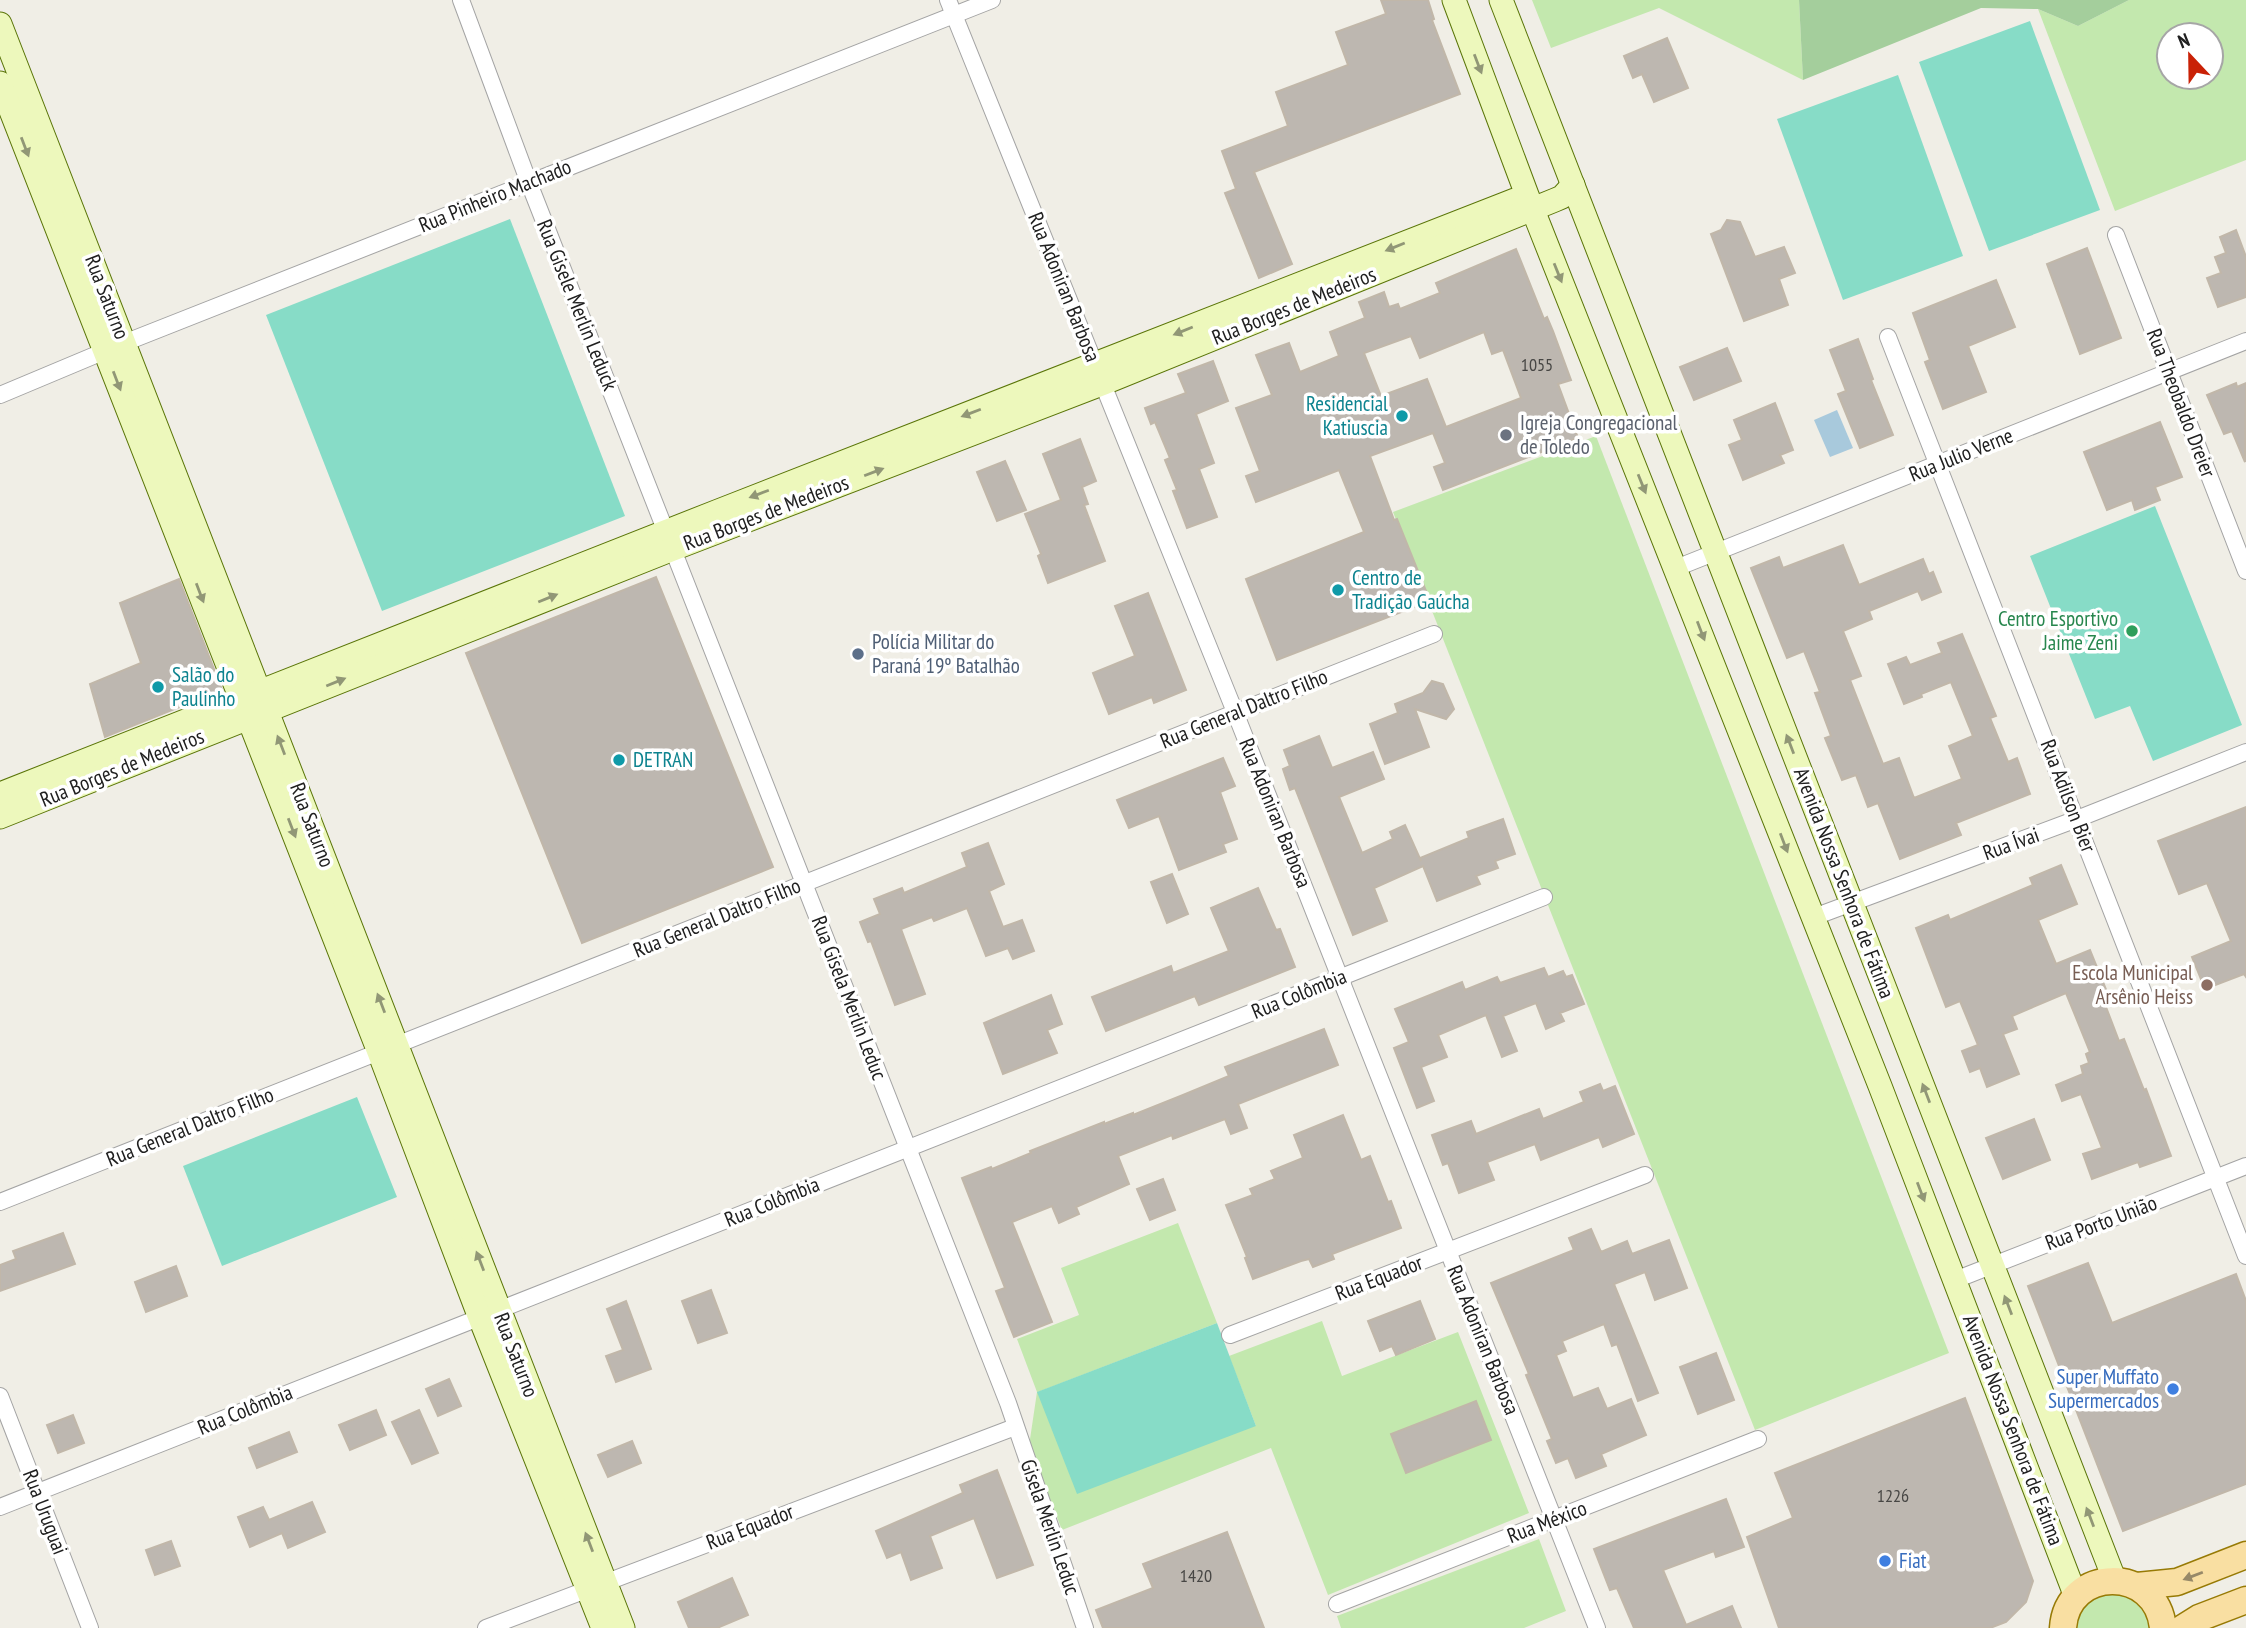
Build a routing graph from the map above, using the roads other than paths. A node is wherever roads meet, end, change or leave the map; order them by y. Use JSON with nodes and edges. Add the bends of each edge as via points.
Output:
{"nodes":[{"id":1,"x":461,"y":0,"type":"edge"},
{"id":2,"x":992,"y":0,"type":"edge"},
{"id":3,"x":1454,"y":0,"type":"edge"},
{"id":4,"x":1501,"y":0,"type":"edge"},
{"id":5,"x":951,"y":8,"type":"edge"},
{"id":6,"x":0,"y":24,"type":"edge"},
{"id":7,"x":0,"y":83,"type":"edge"},
{"id":8,"x":529,"y":183,"type":"junction"},
{"id":9,"x":1573,"y":185,"type":"junction"},
{"id":10,"x":1530,"y":202,"type":"junction"},
{"id":11,"x":2116,"y":235,"type":"dead end"},
{"id":12,"x":1888,"y":337,"type":"dead end"},
{"id":13,"x":2246,"y":341,"type":"edge"},
{"id":14,"x":115,"y":347,"type":"junction"},
{"id":15,"x":2169,"y":372,"type":"junction"},
{"id":16,"x":1100,"y":374,"type":"junction"},
{"id":17,"x":0,"y":395,"type":"edge"},
{"id":18,"x":1939,"y":464,"type":"junction"},
{"id":19,"x":670,"y":539,"type":"junction"},
{"id":20,"x":1715,"y":552,"type":"junction"},
{"id":21,"x":1676,"y":568,"type":"junction"},
{"id":22,"x":2246,"y":571,"type":"edge"},
{"id":23,"x":1434,"y":634,"type":"dead end"},
{"id":24,"x":254,"y":704,"type":"junction"},
{"id":25,"x":1236,"y":712,"type":"junction"},
{"id":26,"x":2246,"y":752,"type":"edge"},
{"id":27,"x":0,"y":794,"type":"edge"},
{"id":28,"x":0,"y":817,"type":"edge"},
{"id":29,"x":2077,"y":819,"type":"junction"},
{"id":30,"x":804,"y":883,"type":"junction"},
{"id":31,"x":1544,"y":898,"type":"dead end"},
{"id":32,"x":1852,"y":903,"type":"junction"},
{"id":33,"x":1814,"y":917,"type":"junction"},
{"id":34,"x":1340,"y":978,"type":"junction"},
{"id":35,"x":388,"y":1048,"type":"junction"},
{"id":36,"x":908,"y":1148,"type":"junction"},
{"id":37,"x":2246,"y":1166,"type":"edge"},
{"id":38,"x":1646,"y":1175,"type":"dead end"},
{"id":39,"x":2215,"y":1178,"type":"junction"},
{"id":40,"x":0,"y":1202,"type":"edge"},
{"id":41,"x":1448,"y":1251,"type":"junction"},
{"id":42,"x":2246,"y":1256,"type":"edge"},
{"id":43,"x":1993,"y":1266,"type":"junction"},
{"id":44,"x":1955,"y":1280,"type":"junction"},
{"id":45,"x":489,"y":1314,"type":"junction"},
{"id":46,"x":1230,"y":1335,"type":"dead end"},
{"id":47,"x":0,"y":1396,"type":"edge"},
{"id":48,"x":1016,"y":1427,"type":"junction"},
{"id":49,"x":1758,"y":1439,"type":"dead end"},
{"id":50,"x":37,"y":1492,"type":"junction"},
{"id":51,"x":0,"y":1507,"type":"edge"},
{"id":52,"x":1554,"y":1519,"type":"junction"},
{"id":53,"x":2246,"y":1555,"type":"edge"},
{"id":54,"x":2126,"y":1583,"type":"junction"},
{"id":55,"x":596,"y":1586,"type":"junction"},
{"id":56,"x":2076,"y":1597,"type":"junction"},
{"id":57,"x":2246,"y":1600,"type":"edge"},
{"id":58,"x":1337,"y":1604,"type":"dead end"},
{"id":59,"x":2059,"y":1626,"type":"edge"},
{"id":60,"x":90,"y":1628,"type":"edge"},
{"id":61,"x":486,"y":1628,"type":"edge"},
{"id":62,"x":603,"y":1628,"type":"edge"},
{"id":63,"x":623,"y":1628,"type":"edge"},
{"id":64,"x":1085,"y":1628,"type":"edge"},
{"id":65,"x":1597,"y":1628,"type":"edge"},
{"id":66,"x":2163,"y":1628,"type":"edge"},
{"id":67,"x":2183,"y":1628,"type":"edge"}],
"edges":[{"from":1,"to":8,"type":"street","name":"Rua Gisele Merlin Leduck"},
{"from":2,"to":5,"type":"street","name":"Rua Pinheiro Machado"},
{"from":3,"to":10,"type":"street","name":"Avenida Nossa Senhora de Fátima","one_way":true},
{"from":4,"to":9,"type":"street","name":"Avenida Nossa Senhora de Fátima"},
{"from":5,"to":8,"type":"street","name":"Rua Pinheiro Machado"},
{"from":5,"to":16,"type":"street","name":"Rua Adoniran Barbosa"},
{"from":6,"to":14,"type":"street","name":"Rua Saturno"},
{"from":7,"to":14,"type":"street","name":"Rua Saturno","one_way":true},
{"from":8,"to":14,"type":"street","name":"Rua Pinheiro Machado"},
{"from":8,"to":19,"type":"street","name":"Rua Gisele Merlin Leduck"},
{"from":9,"to":10,"type":"street","via":[[1558,182]]},
{"from":9,"to":20,"type":"street","name":"Avenida Nossa Senhora de Fátima"},
{"from":10,"to":16,"type":"street","name":"Rua Borges de Medeiros"},
{"from":10,"to":21,"type":"street","name":"Avenida Nossa Senhora de Fátima","one_way":true},
{"from":11,"to":15,"type":"street","name":"Rua Theobaldo Dreier"},
{"from":12,"to":18,"type":"street","name":"Rua Adilson Bier"},
{"from":13,"to":15,"type":"street","name":"Rua Julio Verne"},
{"from":14,"to":17,"type":"street","name":"Rua Pinheiro Machado"},
{"from":14,"to":24,"type":"street","name":"Rua Saturno"},
{"from":15,"to":18,"type":"street","name":"Rua Julio Verne"},
{"from":15,"to":22,"type":"street","name":"Rua Theobaldo Dreier"},
{"from":16,"to":19,"type":"street","name":"Rua Borges de Medeiros"},
{"from":16,"to":25,"type":"street","name":"Rua Adoniran Barbosa"},
{"from":18,"to":20,"type":"street","name":"Rua Julio Verne"},
{"from":18,"to":29,"type":"street","name":"Rua Adilson Bier"},
{"from":19,"to":24,"type":"street","name":"Rua Borges de Medeiros"},
{"from":19,"to":30,"type":"street","name":"Rua Gisela Merlin Leduc"},
{"from":20,"to":21,"type":"street","name":"Rua Julio Verne"},
{"from":32,"to":20,"type":"street","name":"Avenida Nossa Senhora de Fátima","one_way":true},
{"from":21,"to":33,"type":"street","name":"Avenida Nossa Senhora de Fátima","one_way":true},
{"from":23,"to":25,"type":"street","name":"Rua General Daltro Filho"},
{"from":24,"to":27,"type":"street","name":"Rua Borges de Medeiros"},
{"from":24,"to":28,"type":"street","name":"Rua Borges de Medeiros"},
{"from":24,"to":35,"type":"street","name":"Rua Saturno"},
{"from":25,"to":30,"type":"street","name":"Rua General Daltro Filho"},
{"from":25,"to":34,"type":"street","name":"Rua Adoniran Barbosa"},
{"from":26,"to":29,"type":"street","name":"Rua Ívai"},
{"from":29,"to":32,"type":"street","name":"Rua Ívai"},
{"from":29,"to":39,"type":"street","name":"Rua Adilson Bier"},
{"from":30,"to":35,"type":"street","name":"Rua General Daltro Filho"},
{"from":30,"to":36,"type":"street","name":"Rua Gisela Merlin Leduc"},
{"from":31,"to":34,"type":"street","name":"Rua Colômbia"},
{"from":32,"to":33,"type":"street","name":"Rua Ívai"},
{"from":43,"to":32,"type":"street","name":"Avenida Nossa Senhora de Fátima","one_way":true},
{"from":33,"to":44,"type":"street","name":"Avenida Nossa Senhora de Fátima","one_way":true},
{"from":34,"to":36,"type":"street","name":"Rua Colômbia"},
{"from":34,"to":41,"type":"street","name":"Rua Adoniran Barbosa"},
{"from":35,"to":40,"type":"street","name":"Rua General Daltro Filho"},
{"from":35,"to":45,"type":"street","name":"Rua Saturno"},
{"from":36,"to":45,"type":"street","name":"Rua Colômbia"},
{"from":36,"to":48,"type":"street","name":"Rua Gisela Merlin Leduc"},
{"from":37,"to":39,"type":"street","name":"Rua Porto União"},
{"from":38,"to":41,"type":"street","name":"Rua Equador"},
{"from":39,"to":42,"type":"street","name":"Rua Adilson Bier"},
{"from":39,"to":43,"type":"street","name":"Rua Porto União"},
{"from":41,"to":46,"type":"street","name":"Rua Equador"},
{"from":41,"to":52,"type":"street","name":"Rua Adoniran Barbosa"},
{"from":43,"to":44,"type":"street","name":"Rua Porto União"},
{"from":54,"to":43,"type":"street","name":"Avenida Nossa Senhora de Fátima","one_way":true},
{"from":44,"to":56,"type":"street","name":"Avenida Nossa Senhora de Fátima"},
{"from":45,"to":50,"type":"street","name":"Rua Colômbia"},
{"from":45,"to":55,"type":"street","name":"Rua Saturno"},
{"from":47,"to":50,"type":"street","name":"Rua Uruguai"},
{"from":48,"to":55,"type":"street","name":"Rua Equador"},
{"from":48,"to":64,"type":"street","name":"Gisela Merlin Leduc"},
{"from":49,"to":52,"type":"street","name":"Rua México"},
{"from":50,"to":51,"type":"street","name":"Rua Colômbia"},
{"from":50,"to":60,"type":"street","name":"Rua Uruguai"},
{"from":52,"to":58,"type":"street","name":"Rua México"},
{"from":52,"to":65,"type":"street","name":"Rua Adoniran Barbosa"},
{"from":53,"to":54,"type":"main road","one_way":true,"via":[[2177,1582]]},
{"from":54,"to":56,"type":"main road","via":[[2099,1582]]},
{"from":54,"to":66,"type":"main road","via":[[2148,1594]]},
{"from":55,"to":61,"type":"street","name":"Rua Equador"},
{"from":55,"to":62,"type":"street","name":"Rua Saturno"},
{"from":55,"to":63,"type":"street","name":"Rua Saturno"},
{"from":56,"to":59,"type":"main road"},
{"from":57,"to":67,"type":"main road"}]}
